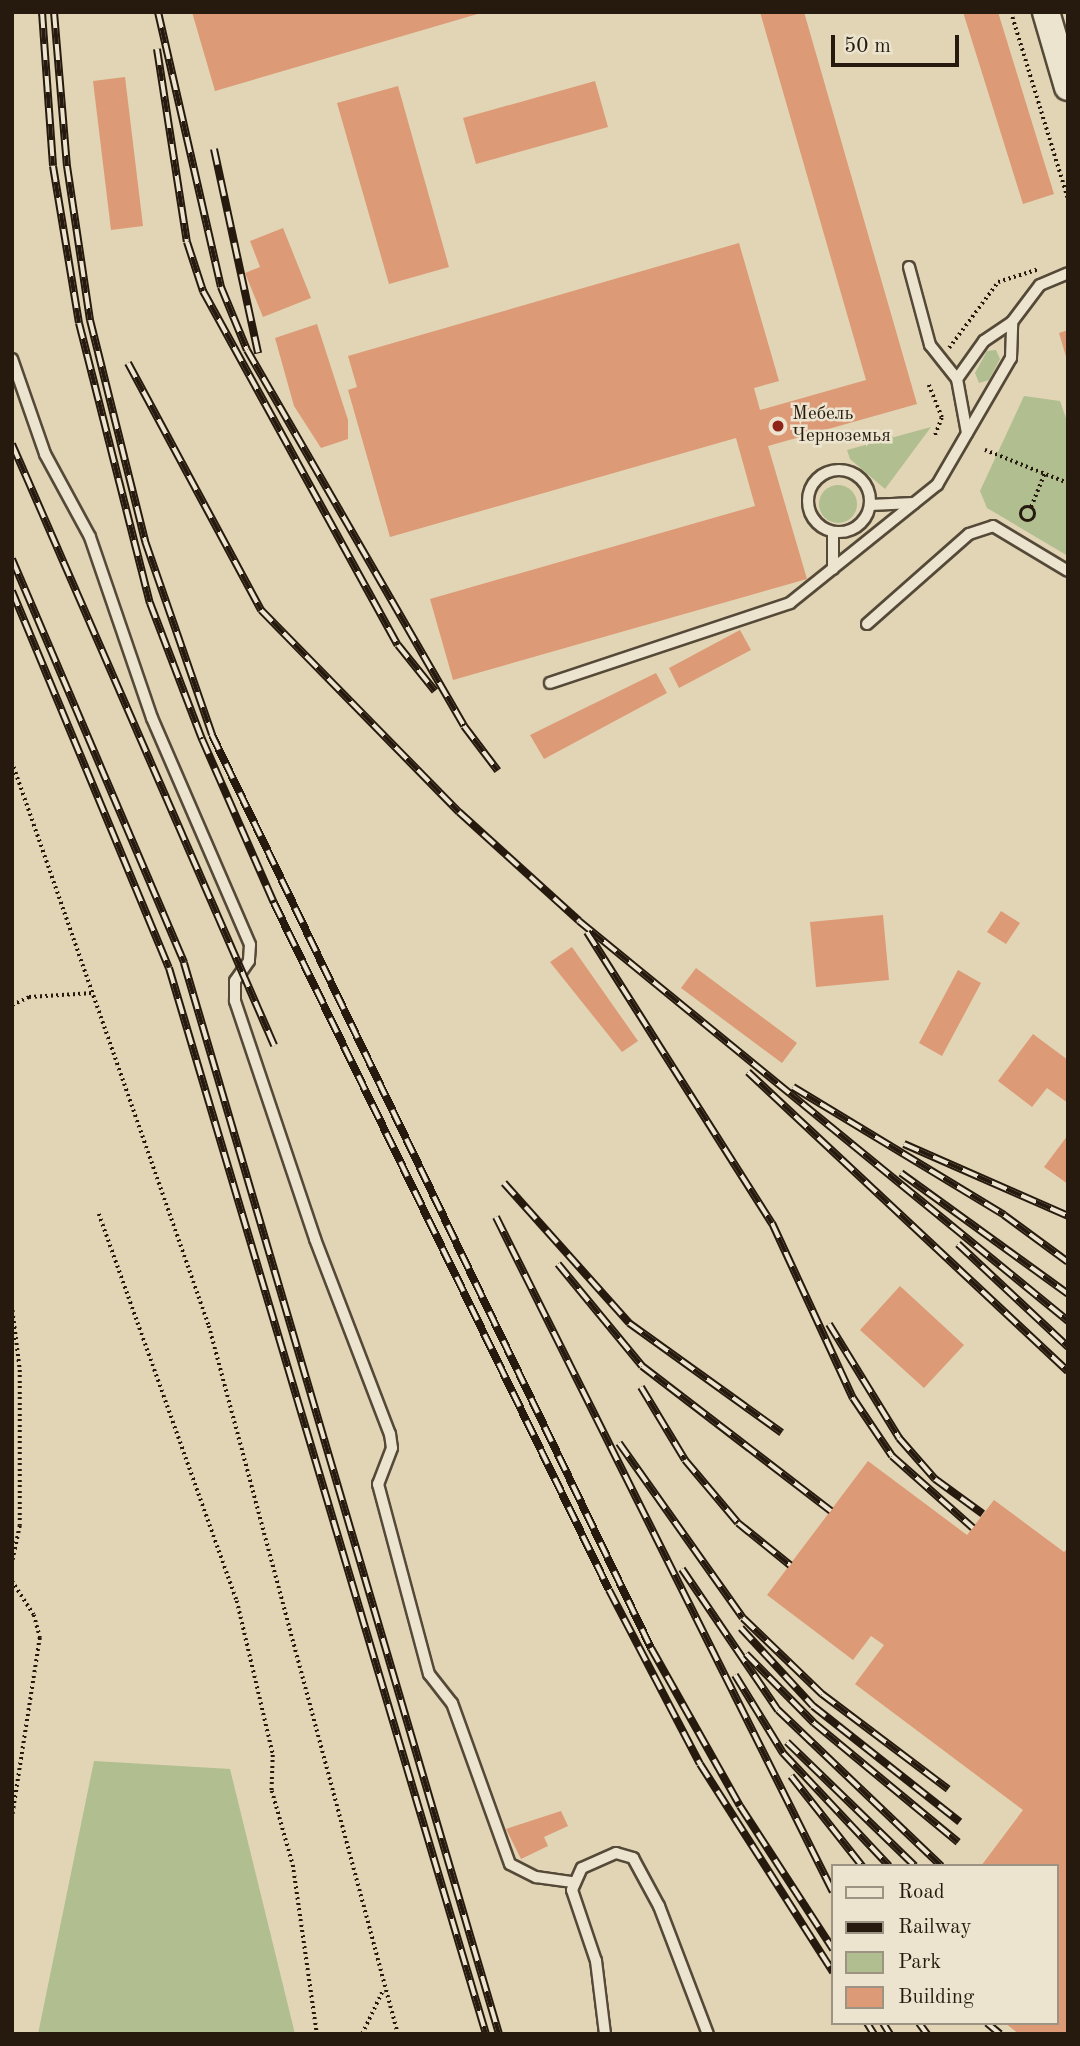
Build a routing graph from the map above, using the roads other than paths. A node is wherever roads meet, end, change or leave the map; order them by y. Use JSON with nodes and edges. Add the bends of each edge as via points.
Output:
{"nodes":[{"id":1,"x":1045,"y":12,"type":"edge"},
{"id":2,"x":1068,"y":86,"type":"edge"},
{"id":3,"x":909,"y":267,"type":"dead end"},
{"id":4,"x":1068,"y":273,"type":"edge"},
{"id":5,"x":1012,"y":322,"type":"junction"},
{"id":6,"x":12,"y":359,"type":"edge"},
{"id":7,"x":957,"y":379,"type":"junction"},
{"id":8,"x":967,"y":433,"type":"junction"},
{"id":9,"x":915,"y":503,"type":"junction"},
{"id":10,"x":870,"y":505,"type":"junction"},
{"id":11,"x":833,"y":532,"type":"junction"},
{"id":12,"x":833,"y":569,"type":"junction"},
{"id":13,"x":1068,"y":571,"type":"edge"},
{"id":14,"x":867,"y":624,"type":"dead end"},
{"id":15,"x":550,"y":683,"type":"dead end"},
{"id":16,"x":573,"y":1882,"type":"junction"},
{"id":17,"x":605,"y":2034,"type":"edge"},
{"id":18,"x":708,"y":2034,"type":"edge"}],
"edges":[{"from":1,"to":2,"type":"main road"},
{"from":3,"to":7,"type":"lane","via":[[930,345]]},
{"from":4,"to":5,"type":"lane","via":[[1040,285]]},
{"from":5,"to":7,"type":"lane","via":[[984,341]]},
{"from":5,"to":8,"type":"lane","via":[[1011,358]]},
{"from":6,"to":16,"type":"lane","via":[[45,453],[90,537],[152,718],[250,945],[249,961],[235,981],[235,1001],[314,1239],[390,1434],[392,1448],[378,1484],[429,1674],[452,1703],[510,1864],[536,1877]]},
{"from":7,"to":8,"type":"lane"},
{"from":8,"to":9,"type":"lane","via":[[937,485]]},
{"from":9,"to":10,"type":"lane"},
{"from":9,"to":12,"type":"lane"},
{"from":10,"to":11,"type":"lane","via":[[861,523]]},
{"from":10,"to":11,"type":"lane","via":[[860,478],[842,471],[822,475],[808,502],[815,522]]},
{"from":11,"to":12,"type":"lane"},
{"from":12,"to":15,"type":"lane","via":[[790,603]]},
{"from":13,"to":14,"type":"lane","via":[[992,526],[969,534]]},
{"from":16,"to":17,"type":"lane","via":[[596,1961]]},
{"from":16,"to":18,"type":"lane","via":[[594,1860],[615,1853],[633,1858],[659,1906]]}]}
